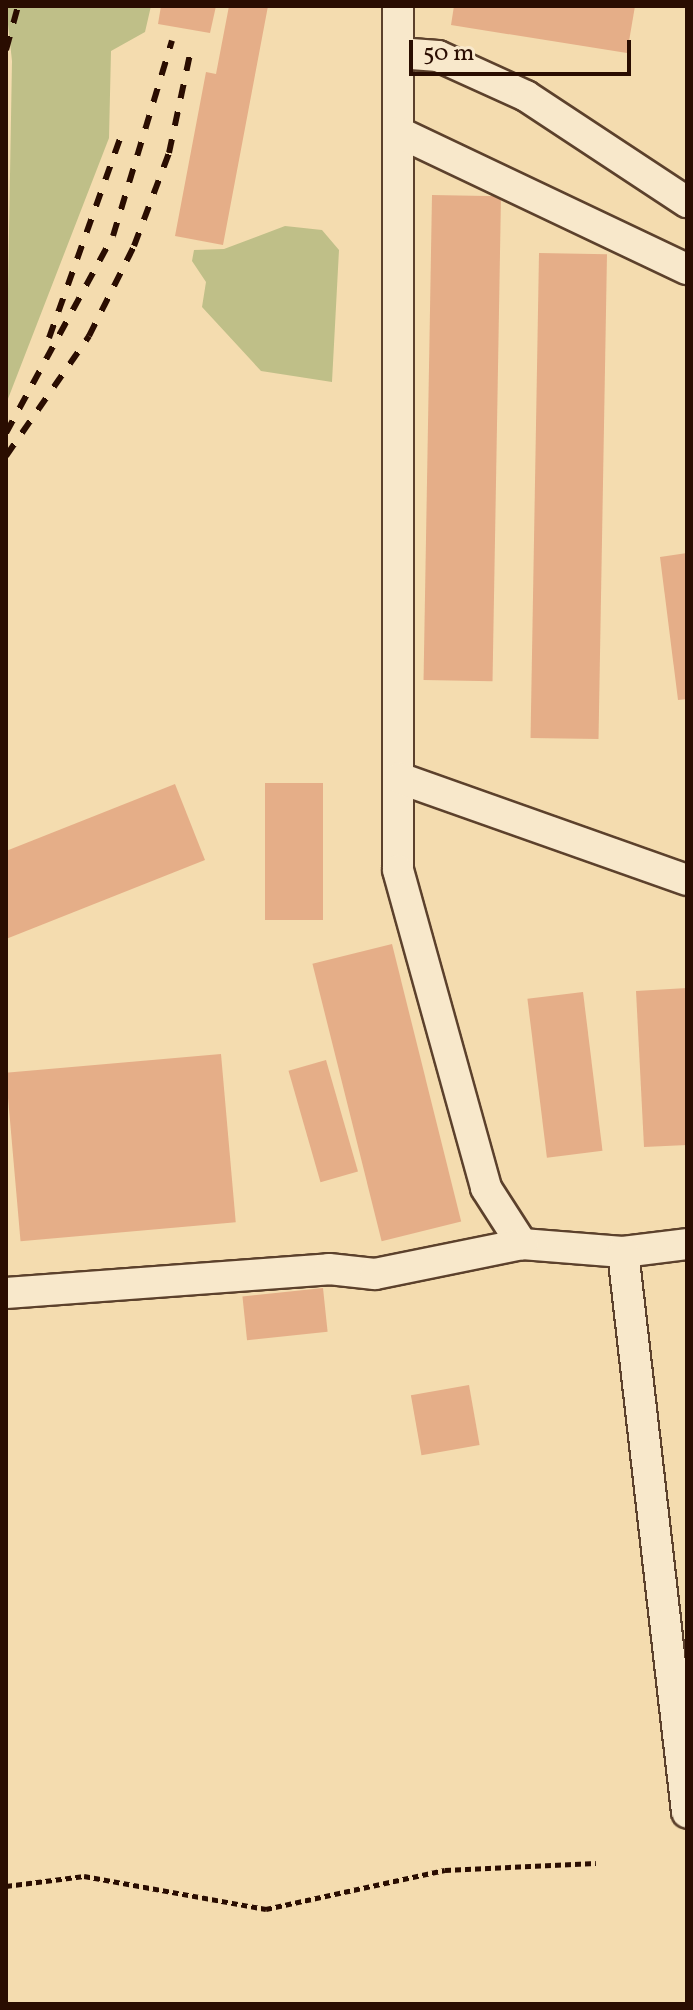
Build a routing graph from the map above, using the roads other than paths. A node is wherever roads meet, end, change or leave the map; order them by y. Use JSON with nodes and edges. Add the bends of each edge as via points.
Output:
{"nodes":[{"id":1,"x":398,"y":6,"type":"edge"},
{"id":2,"x":398,"y":53,"type":"junction"},
{"id":3,"x":398,"y":132,"type":"junction"},
{"id":4,"x":687,"y":202,"type":"edge"},
{"id":5,"x":687,"y":269,"type":"edge"},
{"id":6,"x":399,"y":778,"type":"junction"},
{"id":7,"x":687,"y":880,"type":"edge"},
{"id":8,"x":522,"y":1244,"type":"junction"},
{"id":9,"x":687,"y":1244,"type":"edge"},
{"id":10,"x":623,"y":1252,"type":"junction"},
{"id":11,"x":6,"y":1293,"type":"edge"},
{"id":12,"x":687,"y":1812,"type":"edge"}],
"edges":[{"from":1,"to":2,"type":"street"},
{"from":2,"to":3,"type":"street"},
{"from":2,"to":4,"type":"street","via":[[438,56],[526,96]]},
{"from":3,"to":5,"type":"street"},
{"from":3,"to":6,"type":"street"},
{"from":6,"to":7,"type":"street"},
{"from":6,"to":8,"type":"street","via":[[398,870],[486,1188]]},
{"from":8,"to":10,"type":"street"},
{"from":8,"to":11,"type":"street","via":[[375,1274],[329,1269]]},
{"from":9,"to":10,"type":"street"},
{"from":10,"to":12,"type":"street"}]}
